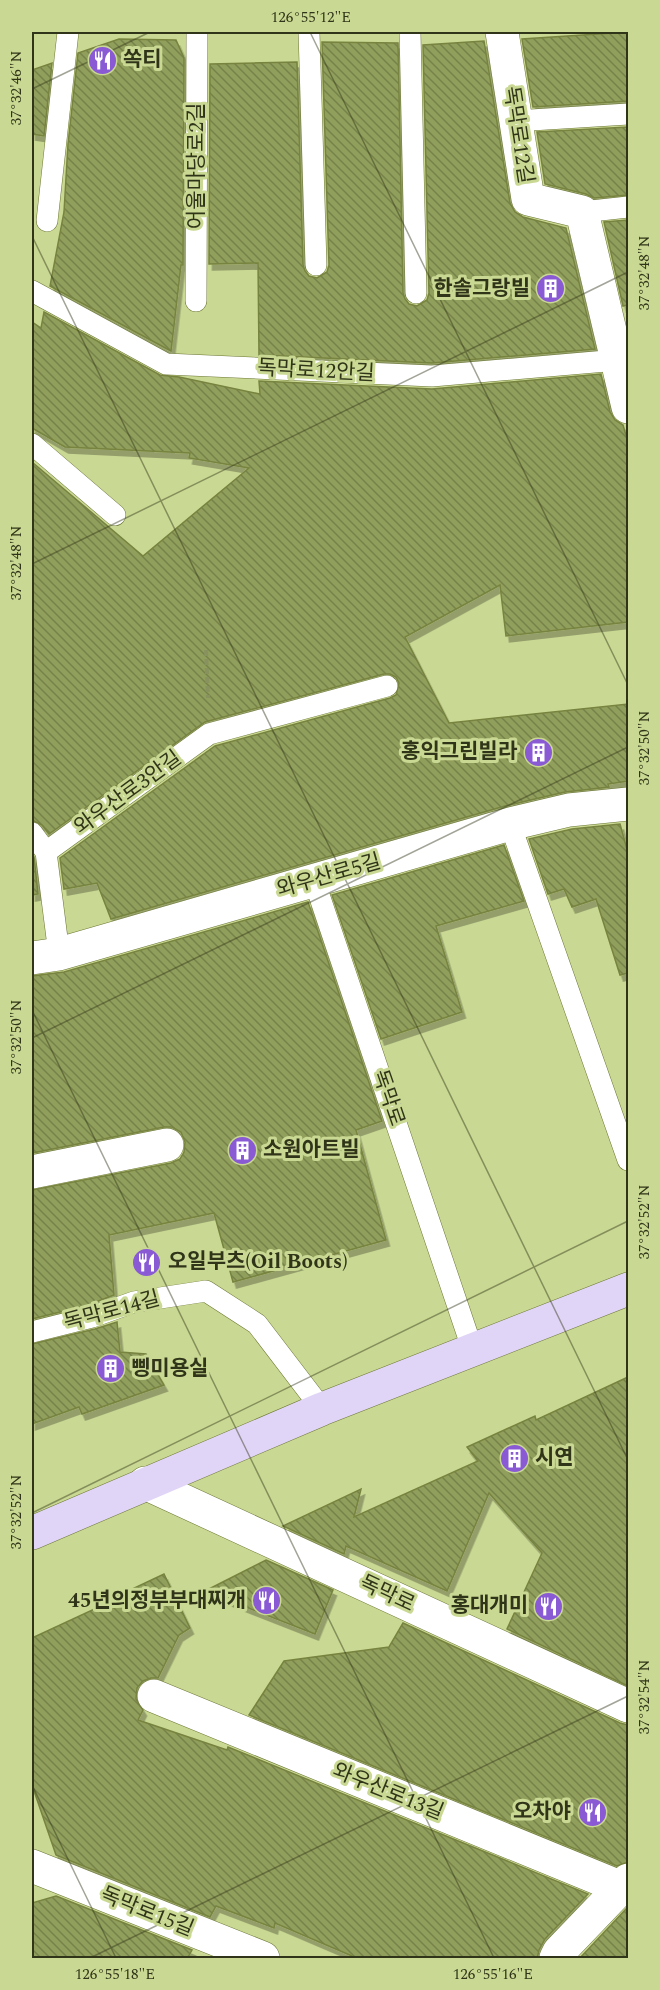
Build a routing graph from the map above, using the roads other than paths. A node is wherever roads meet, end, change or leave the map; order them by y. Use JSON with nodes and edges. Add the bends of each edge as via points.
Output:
{"nodes":[{"id":1,"x":68,"y":32,"type":"edge"},
{"id":2,"x":197,"y":32,"type":"edge"},
{"id":3,"x":309,"y":32,"type":"edge"},
{"id":4,"x":410,"y":32,"type":"edge"},
{"id":5,"x":502,"y":32,"type":"edge"},
{"id":6,"x":628,"y":114,"type":"edge"},
{"id":7,"x":514,"y":121,"type":"junction"},
{"id":8,"x":628,"y":207,"type":"edge"},
{"id":9,"x":582,"y":212,"type":"junction"},
{"id":10,"x":47,"y":221,"type":"dead end"},
{"id":11,"x":316,"y":265,"type":"dead end"},
{"id":12,"x":32,"y":291,"type":"edge"},
{"id":13,"x":416,"y":293,"type":"dead end"},
{"id":14,"x":196,"y":301,"type":"dead end"},
{"id":15,"x":618,"y":360,"type":"junction"},
{"id":16,"x":628,"y":407,"type":"edge"},
{"id":17,"x":32,"y":444,"type":"edge"},
{"id":18,"x":115,"y":515,"type":"dead end"},
{"id":19,"x":387,"y":686,"type":"dead end"},
{"id":20,"x":628,"y":804,"type":"edge"},
{"id":21,"x":510,"y":824,"type":"junction"},
{"id":22,"x":32,"y":833,"type":"edge"},
{"id":23,"x":46,"y":852,"type":"junction"},
{"id":24,"x":314,"y":880,"type":"junction"},
{"id":25,"x":45,"y":956,"type":"edge"},
{"id":26,"x":167,"y":1145,"type":"dead end"},
{"id":27,"x":628,"y":1160,"type":"edge"},
{"id":28,"x":32,"y":1172,"type":"edge"},
{"id":29,"x":628,"y":1289,"type":"edge"},
{"id":30,"x":32,"y":1332,"type":"edge"},
{"id":31,"x":473,"y":1351,"type":"junction"},
{"id":32,"x":322,"y":1408,"type":"junction"},
{"id":33,"x":145,"y":1483,"type":"junction"},
{"id":34,"x":32,"y":1533,"type":"edge"},
{"id":35,"x":154,"y":1696,"type":"dead end"},
{"id":36,"x":628,"y":1706,"type":"edge"},
{"id":37,"x":32,"y":1866,"type":"edge"},
{"id":38,"x":626,"y":1886,"type":"edge"},
{"id":39,"x":262,"y":1959,"type":"edge"},
{"id":40,"x":556,"y":1959,"type":"edge"}],
"edges":[{"from":1,"to":10,"type":"lane"},
{"from":2,"to":14,"type":"lane","name":"어울마당로2길"},
{"from":3,"to":11,"type":"lane"},
{"from":4,"to":13,"type":"lane"},
{"from":5,"to":7,"type":"street","name":"독막로12길"},
{"from":6,"to":7,"type":"lane"},
{"from":7,"to":9,"type":"street","name":"독막로12길","via":[[528,199]]},
{"from":8,"to":9,"type":"lane"},
{"from":9,"to":15,"type":"street"},
{"from":12,"to":15,"type":"lane","name":"독막로12안길","via":[[166,364],[432,376]]},
{"from":15,"to":16,"type":"street"},
{"from":17,"to":18,"type":"lane"},
{"from":19,"to":23,"type":"lane","name":"와우산로3안길","via":[[209,734]]},
{"from":20,"to":21,"type":"street","name":"와우산로5길","via":[[568,810]]},
{"from":21,"to":24,"type":"street","name":"와우산로5길"},
{"from":21,"to":27,"type":"lane"},
{"from":22,"to":23,"type":"lane"},
{"from":23,"to":25,"type":"lane"},
{"from":24,"to":25,"type":"street","name":"와우산로5길"},
{"from":24,"to":31,"type":"lane","name":"독막로"},
{"from":26,"to":28,"type":"street"},
{"from":29,"to":31,"type":"main road"},
{"from":30,"to":32,"type":"lane","name":"독막로14길","via":[[134,1302],[206,1291],[257,1324]]},
{"from":31,"to":32,"type":"main road"},
{"from":32,"to":33,"type":"main road"},
{"from":33,"to":34,"type":"main road"},
{"from":33,"to":36,"type":"street","name":"독막로"},
{"from":35,"to":38,"type":"street","name":"와우산로13길"},
{"from":37,"to":39,"type":"street","name":"독막로15길"},
{"from":38,"to":40,"type":"street","name":"와우산로13길"}]}
